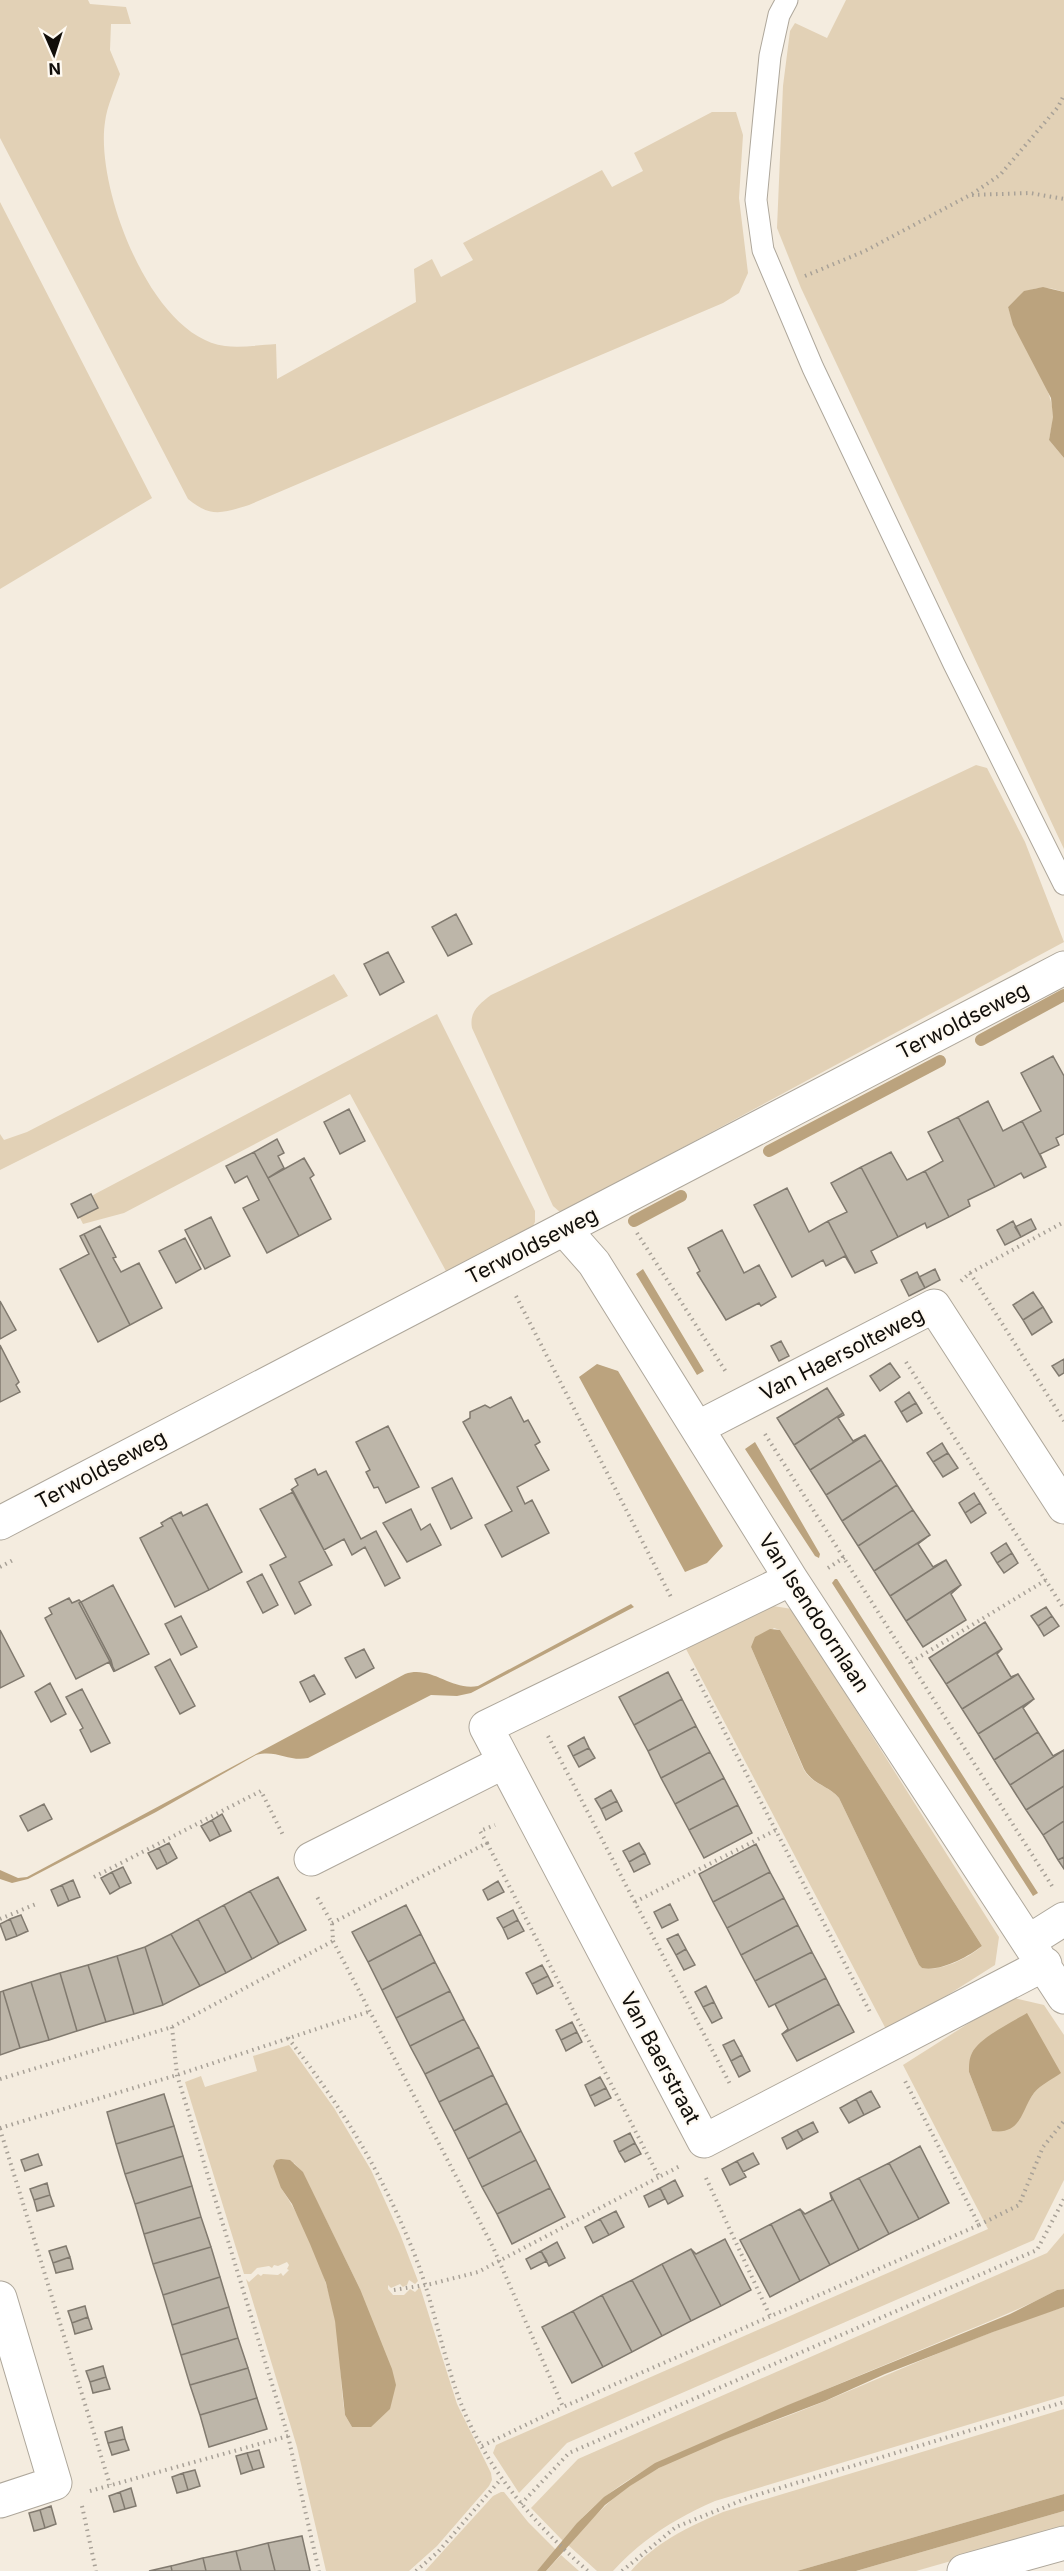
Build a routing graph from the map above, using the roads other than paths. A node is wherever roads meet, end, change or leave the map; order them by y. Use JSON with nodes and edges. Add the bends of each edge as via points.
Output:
{"nodes":[{"id":1,"x":787,"y":0,"type":"edge"},
{"id":2,"x":1064,"y":884,"type":"edge"},
{"id":3,"x":1064,"y":968,"type":"edge"},
{"id":4,"x":564,"y":1229,"type":"junction"},
{"id":5,"x":698,"y":1428,"type":"junction"},
{"id":6,"x":1064,"y":1507,"type":"edge"},
{"id":7,"x":0,"y":1523,"type":"edge"},
{"id":8,"x":791,"y":1579,"type":"junction"},
{"id":9,"x":504,"y":1762,"type":"junction"},
{"id":10,"x":303,"y":1863,"type":"road end"},
{"id":11,"x":1061,"y":1906,"type":"edge"},
{"id":12,"x":1037,"y":1952,"type":"junction"},
{"id":13,"x":1064,"y":1997,"type":"edge"},
{"id":14,"x":0,"y":2298,"type":"edge"},
{"id":15,"x":0,"y":2501,"type":"edge"},
{"id":16,"x":1064,"y":2543,"type":"edge"},
{"id":17,"x":964,"y":2571,"type":"edge"}],
"edges":[{"from":1,"to":2,"type":"lane","via":[[770,56],[764,116],[756,200],[763,250],[813,368]]},
{"from":3,"to":4,"type":"street","name":"Terwoldseweg"},
{"from":4,"to":5,"type":"street","name":"Van Isendoornlaan","via":[[594,1263]]},
{"from":4,"to":7,"type":"street","name":"Terwoldseweg"},
{"from":5,"to":6,"type":"street","name":"Van Haersolteweg","via":[[934,1306]]},
{"from":5,"to":8,"type":"street","name":"Van Isendoornlaan"},
{"from":8,"to":9,"type":"street","name":"Van Baerstraat","via":[[486,1727]]},
{"from":8,"to":12,"type":"street","name":"Van Isendoornlaan"},
{"from":9,"to":10,"type":"street"},
{"from":9,"to":12,"type":"street","name":"Van Baerstraat","via":[[700,2149]]},
{"from":11,"to":12,"type":"street"},
{"from":12,"to":13,"type":"street","name":"Van Isendoornlaan"},
{"from":14,"to":15,"type":"street","via":[[67,2489]]},
{"from":16,"to":17,"type":"street"}]}
